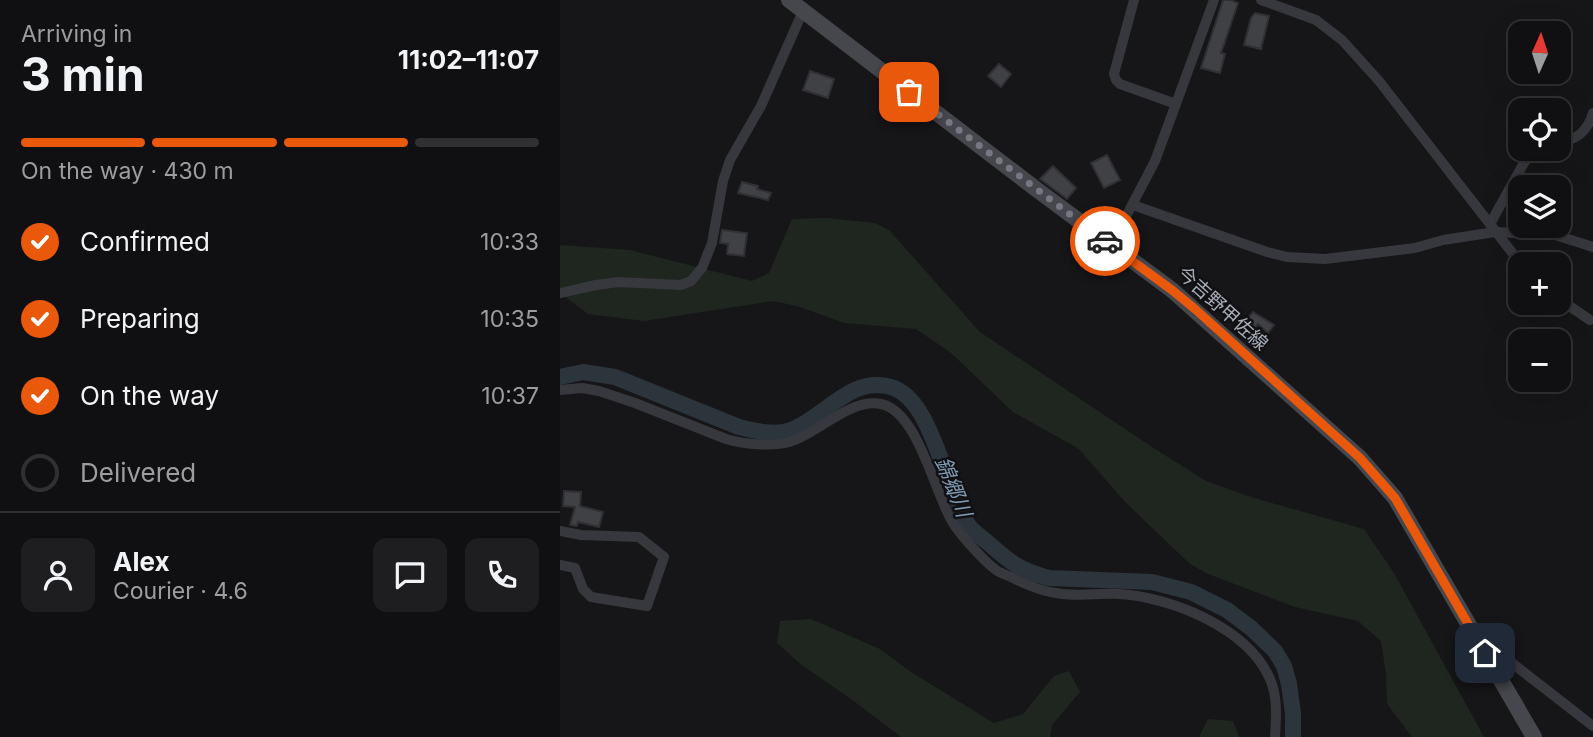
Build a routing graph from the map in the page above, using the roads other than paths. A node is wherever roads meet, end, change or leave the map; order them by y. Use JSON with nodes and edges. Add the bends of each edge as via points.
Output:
{"nodes":[{"id":1,"x":789,"y":0,"type":"edge"},
{"id":2,"x":1134,"y":0,"type":"edge"},
{"id":3,"x":1214,"y":0,"type":"edge"},
{"id":4,"x":1261,"y":0,"type":"edge"},
{"id":5,"x":803,"y":12,"type":"junction"},
{"id":6,"x":1176,"y":104,"type":"junction"},
{"id":7,"x":1593,"y":113,"type":"edge"},
{"id":8,"x":1571,"y":140,"type":"edge"},
{"id":9,"x":1525,"y":161,"type":"edge"},
{"id":10,"x":1133,"y":205,"type":"junction"},
{"id":11,"x":1493,"y":228,"type":"junction"},
{"id":12,"x":1111,"y":245,"type":"junction"},
{"id":13,"x":1593,"y":247,"type":"edge"},
{"id":14,"x":1512,"y":252,"type":"edge"},
{"id":15,"x":560,"y":293,"type":"edge"},
{"id":16,"x":1571,"y":307,"type":"edge"},
{"id":17,"x":1590,"y":320,"type":"dead end"},
{"id":18,"x":560,"y":390,"type":"edge"},
{"id":19,"x":560,"y":531,"type":"edge"},
{"id":20,"x":560,"y":565,"type":"edge"},
{"id":21,"x":1473,"y":633,"type":"junction"},
{"id":22,"x":1593,"y":726,"type":"edge"},
{"id":23,"x":1275,"y":737,"type":"edge"},
{"id":24,"x":1534,"y":737,"type":"edge"}],
"edges":[{"from":1,"to":5,"type":"main road","name":"今吉野甲佐線"},
{"from":2,"to":6,"type":"street","via":[[1116,62],[1116,80]]},
{"from":3,"to":6,"type":"street"},
{"from":4,"to":11,"type":"street","via":[[1316,20],[1342,40]]},
{"from":5,"to":12,"type":"main road","name":"今吉野甲佐線"},
{"from":5,"to":15,"type":"street","via":[[761,106],[730,160],[712,243],[697,275],[681,285],[618,282]]},
{"from":6,"to":10,"type":"street"},
{"from":7,"to":8,"type":"street","via":[[1585,131]]},
{"from":9,"to":11,"type":"street"},
{"from":10,"to":11,"type":"street","via":[[1287,257],[1325,259],[1415,248]]},
{"from":10,"to":12,"type":"street"},
{"from":11,"to":13,"type":"street","via":[[1555,235]]},
{"from":11,"to":14,"type":"street"},
{"from":12,"to":21,"type":"main road","name":"今吉野甲佐線","via":[[1195,309],[1360,458],[1395,498]]},
{"from":16,"to":17,"type":"street"},
{"from":18,"to":23,"type":"street","via":[[599,391],[726,439],[775,444],[790,442],[864,404],[882,404],[908,426],[954,524],[997,571],[1057,594],[1121,594],[1164,600],[1198,614],[1256,656],[1275,694]]},
{"from":19,"to":20,"type":"street","via":[[639,537],[664,557],[648,606],[591,597],[575,568]]},
{"from":21,"to":22,"type":"street"},
{"from":21,"to":24,"type":"main road","name":"今吉野甲佐線"}]}
